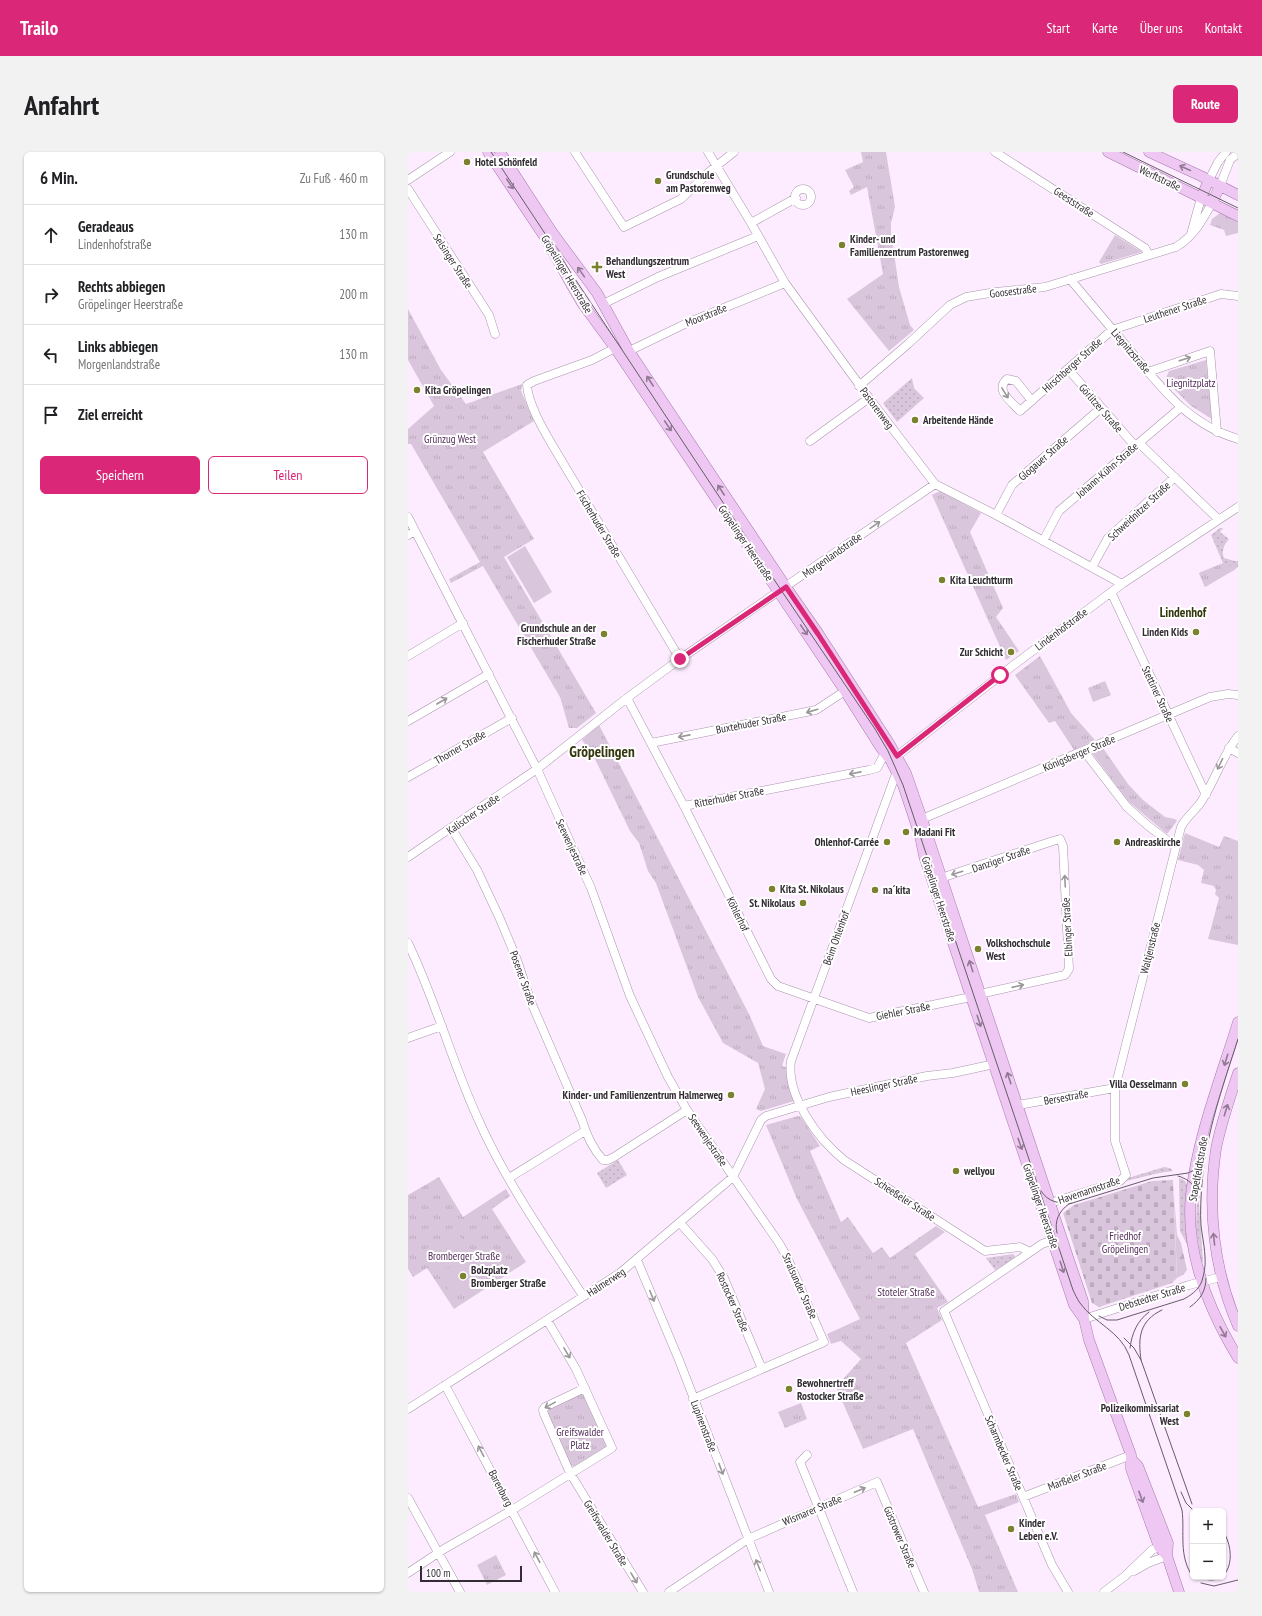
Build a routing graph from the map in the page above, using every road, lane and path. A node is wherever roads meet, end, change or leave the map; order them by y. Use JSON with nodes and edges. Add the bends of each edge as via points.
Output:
{"nodes":[{"id":1,"x":450,"y":152,"type":"edge"},
{"id":2,"x":488,"y":152,"type":"edge"},
{"id":3,"x":500,"y":152,"type":"edge"},
{"id":4,"x":575,"y":152,"type":"edge"},
{"id":5,"x":708,"y":152,"type":"edge"},
{"id":6,"x":734,"y":152,"type":"edge"},
{"id":7,"x":996,"y":152,"type":"edge"},
{"id":8,"x":1108,"y":152,"type":"edge"},
{"id":9,"x":1149,"y":152,"type":"edge"},
{"id":10,"x":1226,"y":152,"type":"edge"},
{"id":11,"x":1238,"y":153,"type":"edge"},
{"id":12,"x":716,"y":166,"type":"junction"},
{"id":13,"x":408,"y":180,"type":"edge"},
{"id":14,"x":1209,"y":180,"type":"junction"},
{"id":15,"x":1220,"y":186,"type":"junction"},
{"id":16,"x":408,"y":189,"type":"edge"},
{"id":17,"x":1238,"y":195,"type":"edge"},
{"id":18,"x":796,"y":198,"type":"dead end"},
{"id":19,"x":1202,"y":198,"type":"junction"},
{"id":20,"x":1212,"y":203,"type":"junction"},
{"id":21,"x":1238,"y":216,"type":"edge"},
{"id":22,"x":751,"y":223,"type":"junction"},
{"id":23,"x":758,"y":236,"type":"junction"},
{"id":24,"x":1190,"y":236,"type":"junction"},
{"id":25,"x":1149,"y":255,"type":"junction"},
{"id":26,"x":1070,"y":279,"type":"junction"},
{"id":27,"x":785,"y":284,"type":"junction"},
{"id":28,"x":1238,"y":296,"type":"edge"},
{"id":29,"x":603,"y":304,"type":"junction"},
{"id":30,"x":1112,"y":330,"type":"junction"},
{"id":31,"x":495,"y":334,"type":"dead end"},
{"id":32,"x":616,"y":348,"type":"junction"},
{"id":33,"x":629,"y":351,"type":"junction"},
{"id":34,"x":1068,"y":370,"type":"junction"},
{"id":35,"x":1148,"y":372,"type":"junction"},
{"id":36,"x":859,"y":386,"type":"junction"},
{"id":37,"x":869,"y":398,"type":"junction"},
{"id":38,"x":1032,"y":401,"type":"junction"},
{"id":39,"x":1101,"y":408,"type":"junction"},
{"id":40,"x":1180,"y":408,"type":"junction"},
{"id":41,"x":1217,"y":432,"type":"junction"},
{"id":42,"x":1238,"y":439,"type":"edge"},
{"id":43,"x":810,"y":441,"type":"dead end"},
{"id":44,"x":1137,"y":445,"type":"junction"},
{"id":45,"x":1175,"y":477,"type":"junction"},
{"id":46,"x":935,"y":484,"type":"junction"},
{"id":47,"x":1238,"y":507,"type":"edge"},
{"id":48,"x":996,"y":515,"type":"junction"},
{"id":49,"x":408,"y":517,"type":"edge"},
{"id":50,"x":1218,"y":519,"type":"junction"},
{"id":51,"x":412,"y":533,"type":"edge"},
{"id":52,"x":1044,"y":541,"type":"junction"},
{"id":53,"x":1092,"y":567,"type":"junction"},
{"id":54,"x":1122,"y":584,"type":"junction"},
{"id":55,"x":782,"y":589,"type":"junction"},
{"id":56,"x":1111,"y":592,"type":"junction"},
{"id":57,"x":463,"y":623,"type":"junction"},
{"id":58,"x":408,"y":656,"type":"edge"},
{"id":59,"x":680,"y":659,"type":"junction"},
{"id":60,"x":489,"y":674,"type":"junction"},
{"id":61,"x":845,"y":691,"type":"junction"},
{"id":62,"x":1238,"y":695,"type":"edge"},
{"id":63,"x":627,"y":698,"type":"junction"},
{"id":64,"x":1168,"y":715,"type":"junction"},
{"id":65,"x":512,"y":718,"type":"junction"},
{"id":66,"x":408,"y":720,"type":"edge"},
{"id":67,"x":1238,"y":736,"type":"edge"},
{"id":68,"x":651,"y":743,"type":"junction"},
{"id":69,"x":1229,"y":748,"type":"junction"},
{"id":70,"x":1084,"y":751,"type":"junction"},
{"id":71,"x":1238,"y":753,"type":"edge"},
{"id":72,"x":891,"y":757,"type":"junction"},
{"id":73,"x":537,"y":769,"type":"junction"},
{"id":74,"x":897,"y":771,"type":"junction"},
{"id":75,"x":408,"y":777,"type":"edge"},
{"id":76,"x":1206,"y":795,"type":"junction"},
{"id":77,"x":684,"y":806,"type":"junction"},
{"id":78,"x":922,"y":819,"type":"junction"},
{"id":79,"x":452,"y":828,"type":"junction"},
{"id":80,"x":1060,"y":839,"type":"joint"},
{"id":81,"x":1176,"y":847,"type":"junction"},
{"id":82,"x":408,"y":857,"type":"edge"},
{"id":83,"x":941,"y":878,"type":"junction"},
{"id":84,"x":408,"y":943,"type":"edge"},
{"id":85,"x":976,"y":996,"type":"junction"},
{"id":86,"x":814,"y":998,"type":"junction"},
{"id":87,"x":1238,"y":1022,"type":"edge"},
{"id":88,"x":442,"y":1026,"type":"junction"},
{"id":89,"x":408,"y":1038,"type":"edge"},
{"id":90,"x":1003,"y":1062,"type":"junction"},
{"id":91,"x":993,"y":1064,"type":"junction"},
{"id":92,"x":1238,"y":1073,"type":"edge"},
{"id":93,"x":1115,"y":1088,"type":"junction"},
{"id":94,"x":1018,"y":1105,"type":"junction"},
{"id":95,"x":800,"y":1106,"type":"junction"},
{"id":96,"x":687,"y":1110,"type":"junction"},
{"id":97,"x":766,"y":1116,"type":"joint"},
{"id":98,"x":585,"y":1131,"type":"junction"},
{"id":99,"x":1126,"y":1175,"type":"joint"},
{"id":100,"x":733,"y":1177,"type":"junction"},
{"id":101,"x":509,"y":1178,"type":"junction"},
{"id":102,"x":1050,"y":1203,"type":"junction"},
{"id":103,"x":680,"y":1223,"type":"junction"},
{"id":104,"x":1053,"y":1240,"type":"junction"},
{"id":105,"x":1030,"y":1252,"type":"junction"},
{"id":106,"x":637,"y":1260,"type":"junction"},
{"id":107,"x":1221,"y":1277,"type":"junction"},
{"id":108,"x":1203,"y":1282,"type":"junction"},
{"id":109,"x":583,"y":1296,"type":"junction"},
{"id":110,"x":1084,"y":1319,"type":"junction"},
{"id":111,"x":547,"y":1320,"type":"junction"},
{"id":112,"x":1238,"y":1326,"type":"edge"},
{"id":113,"x":1238,"y":1358,"type":"edge"},
{"id":114,"x":762,"y":1369,"type":"junction"},
{"id":115,"x":445,"y":1385,"type":"junction"},
{"id":116,"x":584,"y":1388,"type":"junction"},
{"id":117,"x":693,"y":1399,"type":"junction"},
{"id":118,"x":408,"y":1409,"type":"edge"},
{"id":119,"x":807,"y":1455,"type":"dead end"},
{"id":120,"x":1131,"y":1457,"type":"junction"},
{"id":121,"x":570,"y":1473,"type":"junction"},
{"id":122,"x":876,"y":1482,"type":"joint"},
{"id":123,"x":1023,"y":1497,"type":"junction"},
{"id":124,"x":408,"y":1498,"type":"edge"},
{"id":125,"x":817,"y":1507,"type":"junction"},
{"id":126,"x":512,"y":1510,"type":"junction"},
{"id":127,"x":748,"y":1538,"type":"junction"},
{"id":128,"x":1163,"y":1545,"type":"junction"},
{"id":129,"x":438,"y":1554,"type":"junction"},
{"id":130,"x":1167,"y":1556,"type":"junction"},
{"id":131,"x":408,"y":1573,"type":"edge"},
{"id":132,"x":1124,"y":1576,"type":"junction"},
{"id":133,"x":460,"y":1592,"type":"edge"},
{"id":134,"x":555,"y":1592,"type":"edge"},
{"id":135,"x":642,"y":1592,"type":"edge"},
{"id":136,"x":669,"y":1592,"type":"edge"},
{"id":137,"x":769,"y":1592,"type":"edge"},
{"id":138,"x":853,"y":1592,"type":"edge"},
{"id":139,"x":924,"y":1592,"type":"edge"},
{"id":140,"x":1068,"y":1592,"type":"edge"},
{"id":141,"x":1104,"y":1592,"type":"edge"},
{"id":142,"x":1179,"y":1592,"type":"edge"}],
"edges":[{"from":1,"to":13,"type":"street"},
{"from":2,"to":32,"type":"main road","name":"Gröpelinger Heerstraße","one_way":true,"via":[[546,239],[582,303]]},
{"from":29,"to":3,"type":"main road","name":"Gröpelinger Heerstraße","one_way":true},
{"from":4,"to":12,"type":"street","via":[[624,227],[681,199]]},
{"from":5,"to":12,"type":"street","name":"Pastorenweg"},
{"from":6,"to":12,"type":"street"},
{"from":7,"to":25,"type":"street","name":"Geeststraße","via":[[1146,248]]},
{"from":8,"to":19,"type":"main road","name":"Werftstraße"},
{"from":14,"to":9,"type":"main road","name":"Werftstraße","one_way":true},
{"from":10,"to":14,"type":"street"},
{"from":11,"to":15,"type":"street","via":[[1230,160]]},
{"from":12,"to":22,"type":"street","name":"Pastorenweg"},
{"from":14,"to":15,"type":"main road","name":"Werftstraße"},
{"from":14,"to":19,"type":"main road"},
{"from":15,"to":17,"type":"main road"},
{"from":15,"to":20,"type":"main road"},
{"from":16,"to":31,"type":"street","name":"Selsinger Straße","via":[[489,315]]},
{"from":18,"to":22,"type":"street"},
{"from":19,"to":20,"type":"main road","name":"Werftstraße"},
{"from":19,"to":24,"type":"street"},
{"from":20,"to":21,"type":"main road"},
{"from":20,"to":24,"type":"street","name":"Goosestraße","via":[[1199,227]]},
{"from":22,"to":23,"type":"street","name":"Pastorenweg"},
{"from":23,"to":27,"type":"street","name":"Pastorenweg"},
{"from":23,"to":29,"type":"street"},
{"from":24,"to":25,"type":"street","name":"Goosestraße","via":[[1176,247]]},
{"from":25,"to":26,"type":"street","name":"Goosestraße"},
{"from":26,"to":30,"type":"street","name":"Liegnitzstraße"},
{"from":26,"to":36,"type":"street","name":"Goosestraße","via":[[1045,287],[972,296],[950,305]]},
{"from":27,"to":33,"type":"street","name":"Moorstraße","via":[[687,323]]},
{"from":27,"to":36,"type":"street","name":"Pastorenweg"},
{"from":28,"to":30,"type":"street","name":"Leuthener Straße","via":[[1221,294]]},
{"from":29,"to":33,"type":"main road","name":"Gröpelinger Heerstraße"},
{"from":30,"to":34,"type":"street","name":"Hirschberger Straße"},
{"from":30,"to":35,"type":"street","name":"Liegnitzstraße"},
{"from":32,"to":55,"type":"main road","name":"Gröpelinger Heerstraße","one_way":true},
{"from":32,"to":59,"type":"street","name":"Fischerhuder Straße","via":[[592,360],[534,381],[527,385],[529,397],[551,444]]},
{"from":55,"to":33,"type":"main road","name":"Gröpelinger Heerstraße","one_way":true},
{"from":34,"to":38,"type":"street","name":"Hirschberger Straße"},
{"from":34,"to":39,"type":"street","name":"Görlitzer Straße"},
{"from":35,"to":40,"type":"street","name":"Liegnitzstraße"},
{"from":35,"to":41,"type":"street","one_way":true,"via":[[1210,351]]},
{"from":36,"to":37,"type":"street","name":"Pastorenweg"},
{"from":37,"to":43,"type":"street"},
{"from":37,"to":46,"type":"street","name":"Pastorenweg"},
{"from":38,"to":38,"type":"street","name":"Hirschberger Straße","one_way":true,"via":[[1016,381],[1007,379],[1003,382],[1003,392],[1020,411]]},
{"from":39,"to":44,"type":"street","name":"Görlitzer Straße"},
{"from":39,"to":48,"type":"street","name":"Glogauer Straße","via":[[1012,485]]},
{"from":40,"to":41,"type":"street","name":"Liegnitzstraße"},
{"from":40,"to":44,"type":"street","name":"Johann-Kühn-Straße"},
{"from":41,"to":42,"type":"street","name":"Liegnitzstraße"},
{"from":44,"to":45,"type":"street","name":"Görlitzer Straße"},
{"from":44,"to":52,"type":"street","name":"Johann-Kühn-Straße","via":[[1059,511]]},
{"from":45,"to":50,"type":"street","name":"Görlitzer Straße"},
{"from":45,"to":53,"type":"street","name":"Schweidnitzer Straße","via":[[1108,538]]},
{"from":46,"to":48,"type":"street","name":"Pastorenweg"},
{"from":55,"to":46,"type":"street","name":"Morgenlandstraße","one_way":true},
{"from":47,"to":50,"type":"street","name":"Lindenhofstraße"},
{"from":48,"to":52,"type":"street","name":"Pastorenweg"},
{"from":49,"to":51,"type":"street","name":"Seewenjestraße"},
{"from":50,"to":54,"type":"street","name":"Lindenhofstraße"},
{"from":51,"to":57,"type":"street","name":"Seewenjestraße"},
{"from":52,"to":53,"type":"street","name":"Pastorenweg"},
{"from":53,"to":54,"type":"street","name":"Pastorenweg"},
{"from":54,"to":56,"type":"street","name":"Lindenhofstraße"},
{"from":55,"to":59,"type":"street","name":"Morgenlandstraße"},
{"from":55,"to":61,"type":"main road","name":"Gröpelinger Heerstraße","one_way":true},
{"from":55,"to":72,"type":"main road","name":"Gröpelinger Heerstraße","via":[[818,634]]},
{"from":56,"to":64,"type":"street","name":"Stettiner Straße"},
{"from":56,"to":72,"type":"street","name":"Lindenhofstraße"},
{"from":57,"to":58,"type":"street"},
{"from":57,"to":60,"type":"street","name":"Seewenjestraße"},
{"from":59,"to":63,"type":"street","name":"Morgenlandstraße"},
{"from":60,"to":65,"type":"street","name":"Seewenjestraße"},
{"from":66,"to":60,"type":"street","one_way":true},
{"from":61,"to":68,"type":"street","name":"Buxtehuder Straße","one_way":true,"via":[[816,710]]},
{"from":61,"to":72,"type":"main road","name":"Gröpelinger Heerstraße"},
{"from":62,"to":64,"type":"street","name":"Königsberger Straße","via":[[1210,697]]},
{"from":63,"to":68,"type":"street","name":"Ritterhuder Straße"},
{"from":63,"to":73,"type":"street","name":"Morgenlandstraße"},
{"from":64,"to":70,"type":"street","name":"Königsberger Straße"},
{"from":64,"to":76,"type":"street","name":"Stettiner Straße"},
{"from":65,"to":73,"type":"street","name":"Seewenjestraße"},
{"from":65,"to":75,"type":"street","name":"Thorner Straße"},
{"from":67,"to":69,"type":"street","name":"Waltjenstraße"},
{"from":68,"to":77,"type":"street","name":"Ritterhuder Straße"},
{"from":69,"to":71,"type":"street"},
{"from":69,"to":76,"type":"street","name":"Waltjenstraße","one_way":true},
{"from":70,"to":78,"type":"street","name":"Königsberger Straße"},
{"from":70,"to":81,"type":"street","via":[[1127,807]]},
{"from":72,"to":74,"type":"main road","name":"Gröpelinger Heerstraße"},
{"from":72,"to":77,"type":"street","name":"Ritterhuder Straße","one_way":true,"via":[[877,768],[869,770]]},
{"from":72,"to":78,"type":"main road","name":"Gröpelinger Heerstraße","via":[[906,773]]},
{"from":73,"to":79,"type":"street","name":"Kalischer Straße"},
{"from":73,"to":96,"type":"street","name":"Seewenjestraße","via":[[591,888],[622,976],[640,1018]]},
{"from":74,"to":85,"type":"main road","name":"Gröpelinger Heerstraße","via":[[920,836],[924,856]]},
{"from":74,"to":86,"type":"street","name":"Beim Ohlenhof"},
{"from":76,"to":81,"type":"street","name":"Waltjenstraße","via":[[1183,823]]},
{"from":77,"to":86,"type":"street","name":"Köhlerhof","via":[[771,979],[778,986]]},
{"from":78,"to":83,"type":"main road","name":"Gröpelinger Heerstraße"},
{"from":79,"to":82,"type":"street","name":"Kalischer Straße"},
{"from":79,"to":98,"type":"street","name":"Posener Straße","via":[[477,870],[500,919],[531,1002]]},
{"from":80,"to":83,"type":"street","name":"Danziger Straße","one_way":true},
{"from":85,"to":80,"type":"street","name":"Elbinger Straße","one_way":true,"via":[[1065,975],[1069,969],[1064,852]]},
{"from":81,"to":93,"type":"street","name":"Waltjenstraße"},
{"from":85,"to":83,"type":"main road","name":"Gröpelinger Heerstraße","one_way":true},
{"from":84,"to":88,"type":"street"},
{"from":85,"to":86,"type":"street","name":"Giehler Straße","via":[[869,1018]]},
{"from":85,"to":90,"type":"main road","name":"Gröpelinger Heerstraße"},
{"from":85,"to":91,"type":"main road","name":"Gröpelinger Heerstraße","one_way":true},
{"from":86,"to":95,"type":"street","name":"Beim Ohlenhof","via":[[791,1061],[790,1069]]},
{"from":87,"to":108,"type":"main road","name":"Stapelfeldtstraße","one_way":true,"via":[[1201,1141],[1191,1196],[1192,1234]]},
{"from":88,"to":89,"type":"street"},
{"from":88,"to":101,"type":"street","via":[[464,1088],[490,1146]]},
{"from":90,"to":91,"type":"street","name":"Heeslinger Straße"},
{"from":94,"to":90,"type":"main road","name":"Gröpelinger Heerstraße","one_way":true},
{"from":91,"to":95,"type":"street","name":"Heeslinger Straße","via":[[829,1097]]},
{"from":91,"to":104,"type":"main road","name":"Gröpelinger Heerstraße","one_way":true},
{"from":107,"to":92,"type":"main road","name":"Stapelfeldtstraße","one_way":true,"via":[[1212,1219],[1213,1184],[1216,1149]]},
{"from":93,"to":94,"type":"street","name":"Bersestraße"},
{"from":93,"to":99,"type":"street","name":"Waltjenstraße","via":[[1115,1141]]},
{"from":94,"to":102,"type":"main road","name":"Gröpelinger Heerstraße"},
{"from":95,"to":97,"type":"street","name":"Heeslinger Straße"},
{"from":95,"to":105,"type":"street","name":"Scheeßeler Straße","via":[[818,1134],[844,1160],[985,1251],[1020,1247]]},
{"from":96,"to":98,"type":"street","name":"Posener Straße","via":[[608,1160],[599,1155]]},
{"from":96,"to":100,"type":"street","name":"Seewenjestraße"},
{"from":97,"to":100,"type":"street","name":"Halmerweg","via":[[761,1120]]},
{"from":98,"to":101,"type":"street"},
{"from":99,"to":102,"type":"street","name":"Havemannstraße","via":[[1120,1181]]},
{"from":100,"to":103,"type":"street","name":"Halmerweg"},
{"from":100,"to":114,"type":"street","name":"Stralsunder Straße","via":[[779,1242],[824,1342]]},
{"from":101,"to":109,"type":"street"},
{"from":102,"to":110,"type":"main road","name":"Gröpelinger Heerstraße","via":[[1083,1301]]},
{"from":103,"to":106,"type":"street","name":"Halmerweg"},
{"from":103,"to":114,"type":"street","name":"Rostocker Straße","via":[[712,1259],[724,1278]]},
{"from":104,"to":105,"type":"street"},
{"from":104,"to":110,"type":"main road","name":"Gröpelinger Heerstraße","one_way":true,"via":[[1074,1305]]},
{"from":105,"to":123,"type":"street","name":"Scharmbecker Straße","via":[[944,1311]]},
{"from":106,"to":109,"type":"street","name":"Halmerweg"},
{"from":106,"to":117,"type":"street","name":"Lupinenstraße","one_way":true},
{"from":107,"to":108,"type":"street","name":"Debstedter Straße"},
{"from":107,"to":112,"type":"main road","name":"Stapelfeldtstraße"},
{"from":108,"to":110,"type":"street","name":"Debstedter Straße"},
{"from":108,"to":113,"type":"main road","name":"Stapelfeldtstraße","one_way":true,"via":[[1219,1325]]},
{"from":109,"to":111,"type":"street","name":"Halmerweg"},
{"from":110,"to":120,"type":"main road","name":"Gröpelinger Heerstraße","via":[[1090,1344]]},
{"from":111,"to":115,"type":"street","name":"Halmerweg"},
{"from":111,"to":116,"type":"street","one_way":true,"via":[[576,1369]]},
{"from":114,"to":117,"type":"street"},
{"from":115,"to":118,"type":"street","name":"Halmerweg"},
{"from":126,"to":115,"type":"street","name":"Barenburg","one_way":true},
{"from":116,"to":121,"type":"street","via":[[612,1448]]},
{"from":116,"to":121,"type":"street","one_way":true,"via":[[543,1410]]},
{"from":117,"to":127,"type":"street","name":"Lupinenstraße","one_way":true},
{"from":119,"to":125,"type":"street","via":[[800,1462]]},
{"from":120,"to":123,"type":"street","name":"Marßeler Straße"},
{"from":120,"to":128,"type":"main road","name":"Gröpelinger Heerstraße","via":[[1138,1466]]},
{"from":121,"to":126,"type":"street"},
{"from":121,"to":135,"type":"street","name":"Greifswalder Straße","one_way":true},
{"from":125,"to":122,"type":"street","name":"Wismarer Straße","one_way":true},
{"from":122,"to":139,"type":"street","name":"Güstrower Straße"},
{"from":123,"to":140,"type":"street","name":"Scharmbecker Straße","via":[[1052,1565]]},
{"from":124,"to":129,"type":"street"},
{"from":125,"to":127,"type":"street","name":"Wismarer Straße"},
{"from":125,"to":138,"type":"street"},
{"from":126,"to":129,"type":"street"},
{"from":134,"to":126,"type":"street","name":"Barenburg","one_way":true},
{"from":127,"to":136,"type":"street","name":"Wismarer Straße"},
{"from":137,"to":127,"type":"street","name":"Lupinenstraße","one_way":true},
{"from":128,"to":130,"type":"main road","name":"Gröpelinger Heerstraße"},
{"from":128,"to":132,"type":"street","via":[[1152,1550]]},
{"from":129,"to":131,"type":"street"},
{"from":129,"to":133,"type":"street"},
{"from":130,"to":132,"type":"street"},
{"from":130,"to":142,"type":"main road","name":"Gröpelinger Heerstraße"},
{"from":132,"to":141,"type":"street"}]}
